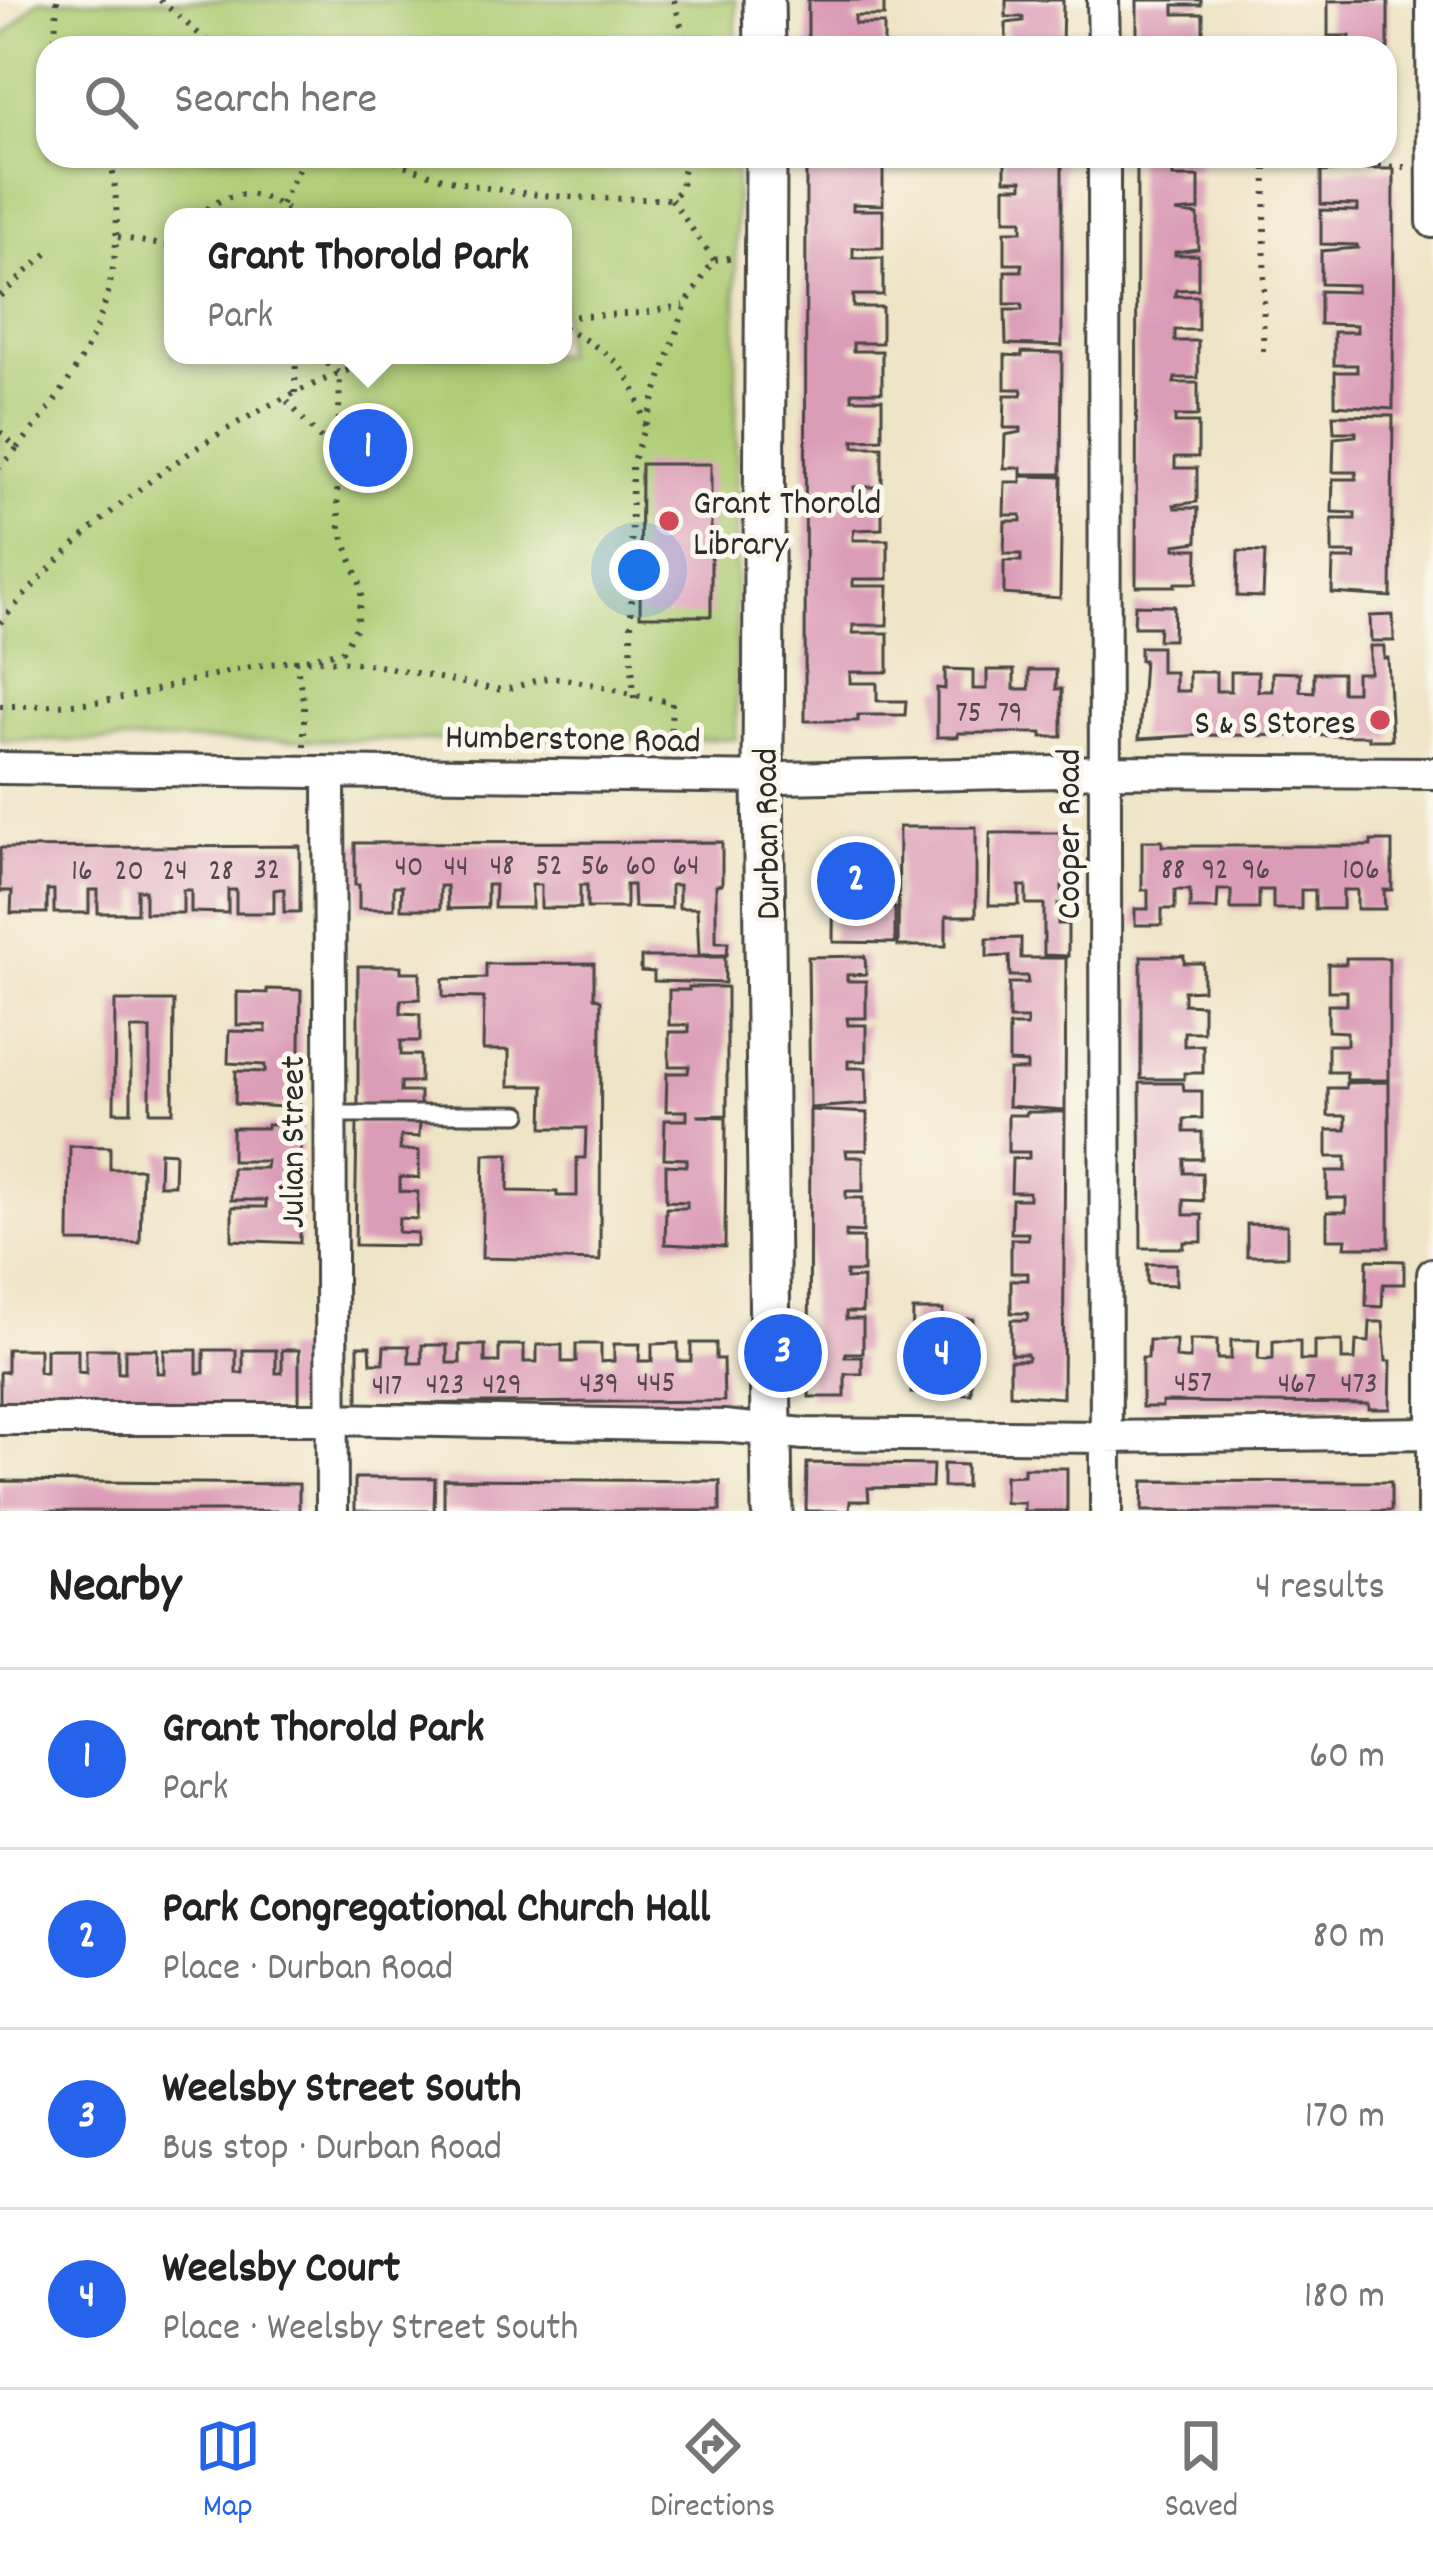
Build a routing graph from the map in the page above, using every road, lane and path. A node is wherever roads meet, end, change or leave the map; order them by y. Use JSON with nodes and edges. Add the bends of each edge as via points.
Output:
{"nodes":[{"id":1,"x":60,"y":0,"type":"edge"},
{"id":2,"x":160,"y":0,"type":"edge"},
{"id":3,"x":674,"y":0,"type":"edge"},
{"id":4,"x":764,"y":0,"type":"edge"},
{"id":5,"x":1103,"y":0,"type":"edge"},
{"id":6,"x":1432,"y":0,"type":"edge"},
{"id":7,"x":55,"y":36,"type":"edge"},
{"id":8,"x":201,"y":36,"type":"edge"},
{"id":9,"x":684,"y":36,"type":"edge"},
{"id":10,"x":765,"y":36,"type":"edge"},
{"id":11,"x":1104,"y":36,"type":"edge"},
{"id":12,"x":1397,"y":165,"type":"edge"},
{"id":13,"x":1433,"y":166,"type":"edge"},
{"id":14,"x":111,"y":168,"type":"edge"},
{"id":15,"x":299,"y":168,"type":"edge"},
{"id":16,"x":410,"y":168,"type":"edge"},
{"id":17,"x":684,"y":168,"type":"edge"},
{"id":18,"x":766,"y":168,"type":"edge"},
{"id":19,"x":1104,"y":168,"type":"edge"},
{"id":20,"x":1266,"y":168,"type":"edge"},
{"id":21,"x":671,"y":199,"type":"junction"},
{"id":22,"x":281,"y":204,"type":"junction"},
{"id":23,"x":211,"y":208,"type":"edge"},
{"id":24,"x":285,"y":208,"type":"edge"},
{"id":25,"x":1433,"y":222,"type":"edge"},
{"id":26,"x":117,"y":237,"type":"junction"},
{"id":27,"x":164,"y":246,"type":"edge"},
{"id":28,"x":51,"y":250,"type":"dead end"},
{"id":29,"x":768,"y":253,"type":"junction"},
{"id":30,"x":714,"y":260,"type":"junction"},
{"id":31,"x":0,"y":296,"type":"edge"},
{"id":32,"x":686,"y":304,"type":"junction"},
{"id":33,"x":572,"y":317,"type":"edge"},
{"id":34,"x":572,"y":332,"type":"edge"},
{"id":35,"x":1263,"y":351,"type":"dead end"},
{"id":36,"x":296,"y":364,"type":"edge"},
{"id":37,"x":328,"y":364,"type":"edge"},
{"id":38,"x":368,"y":364,"type":"edge"},
{"id":39,"x":340,"y":374,"type":"junction"},
{"id":40,"x":286,"y":400,"type":"junction"},
{"id":41,"x":646,"y":430,"type":"junction"},
{"id":42,"x":0,"y":432,"type":"edge"},
{"id":43,"x":17,"y":448,"type":"junction"},
{"id":44,"x":336,"y":456,"type":"junction"},
{"id":45,"x":0,"y":467,"type":"edge"},
{"id":46,"x":0,"y":623,"type":"edge"},
{"id":47,"x":296,"y":661,"type":"junction"},
{"id":48,"x":634,"y":698,"type":"junction"},
{"id":49,"x":0,"y":706,"type":"edge"},
{"id":50,"x":0,"y":768,"type":"edge"},
{"id":51,"x":1105,"y":771,"type":"junction"},
{"id":52,"x":313,"y":773,"type":"junction"},
{"id":53,"x":1433,"y":773,"type":"edge"},
{"id":54,"x":669,"y":775,"type":"junction"},
{"id":55,"x":763,"y":778,"type":"junction"},
{"id":56,"x":328,"y":1114,"type":"junction"},
{"id":57,"x":519,"y":1114,"type":"dead end"},
{"id":58,"x":1433,"y":1274,"type":"edge"},
{"id":59,"x":0,"y":1419,"type":"edge"},
{"id":60,"x":330,"y":1419,"type":"junction"},
{"id":61,"x":772,"y":1432,"type":"junction"},
{"id":62,"x":1432,"y":1433,"type":"edge"},
{"id":63,"x":1103,"y":1437,"type":"junction"},
{"id":64,"x":332,"y":1511,"type":"edge"},
{"id":65,"x":772,"y":1511,"type":"edge"},
{"id":66,"x":1106,"y":1511,"type":"edge"},
{"id":67,"x":1433,"y":1511,"type":"edge"}],
"edges":[{"from":1,"to":7,"type":"path"},
{"from":2,"to":8,"type":"path"},
{"from":3,"to":9,"type":"path"},
{"from":4,"to":10,"type":"street"},
{"from":5,"to":11,"type":"street"},
{"from":6,"to":13,"type":"street"},
{"from":12,"to":13,"type":"path"},
{"from":13,"to":25,"type":"street"},
{"from":14,"to":26,"type":"path"},
{"from":15,"to":22,"type":"path"},
{"from":16,"to":21,"type":"path","via":[[517,193]]},
{"from":17,"to":21,"type":"path"},
{"from":18,"to":29,"type":"street","name":"Durban Road"},
{"from":19,"to":51,"type":"street","name":"Cooper Road"},
{"from":20,"to":35,"type":"path"},
{"from":21,"to":30,"type":"path"},
{"from":22,"to":23,"type":"path","via":[[229,196]]},
{"from":22,"to":24,"type":"path"},
{"from":26,"to":27,"type":"path"},
{"from":26,"to":43,"type":"path","via":[[107,302],[83,362]]},
{"from":28,"to":31,"type":"path"},
{"from":29,"to":30,"type":"path"},
{"from":29,"to":55,"type":"street","name":"Durban Road"},
{"from":30,"to":32,"type":"path"},
{"from":32,"to":33,"type":"path"},
{"from":32,"to":41,"type":"path"},
{"from":34,"to":41,"type":"path","via":[[610,354],[634,382]]},
{"from":36,"to":40,"type":"path","via":[[295,393]]},
{"from":37,"to":39,"type":"path"},
{"from":38,"to":39,"type":"path"},
{"from":39,"to":40,"type":"path"},
{"from":39,"to":44,"type":"path"},
{"from":40,"to":44,"type":"path"},
{"from":40,"to":46,"type":"path","via":[[181,459],[102,520]]},
{"from":41,"to":48,"type":"path","via":[[632,464]]},
{"from":42,"to":43,"type":"path"},
{"from":43,"to":45,"type":"path"},
{"from":44,"to":47,"type":"path","via":[[340,529],[356,564],[362,608],[342,651]]},
{"from":47,"to":48,"type":"path","via":[[397,668],[502,691],[552,677]]},
{"from":47,"to":49,"type":"path","via":[[71,706]]},
{"from":47,"to":52,"type":"path"},
{"from":48,"to":54,"type":"path","via":[[672,702]]},
{"from":50,"to":52,"type":"street","name":"Humberstone Road"},
{"from":51,"to":53,"type":"street","name":"Humberstone Road"},
{"from":51,"to":55,"type":"street","name":"Humberstone Road"},
{"from":51,"to":63,"type":"street","name":"Cooper Road"},
{"from":52,"to":54,"type":"street","name":"Humberstone Road"},
{"from":52,"to":56,"type":"street","name":"Julian Street"},
{"from":54,"to":55,"type":"street","name":"Humberstone Road"},
{"from":55,"to":61,"type":"street","name":"Durban Road"},
{"from":56,"to":57,"type":"lane"},
{"from":56,"to":60,"type":"street","name":"Julian Street"},
{"from":58,"to":62,"type":"street"},
{"from":59,"to":60,"type":"street"},
{"from":60,"to":61,"type":"street"},
{"from":60,"to":64,"type":"street","name":"Julian Street"},
{"from":61,"to":63,"type":"street"},
{"from":61,"to":65,"type":"street","name":"Durban Road"},
{"from":62,"to":63,"type":"street"},
{"from":62,"to":67,"type":"street"},
{"from":63,"to":66,"type":"street","name":"Cooper Road"}]}
